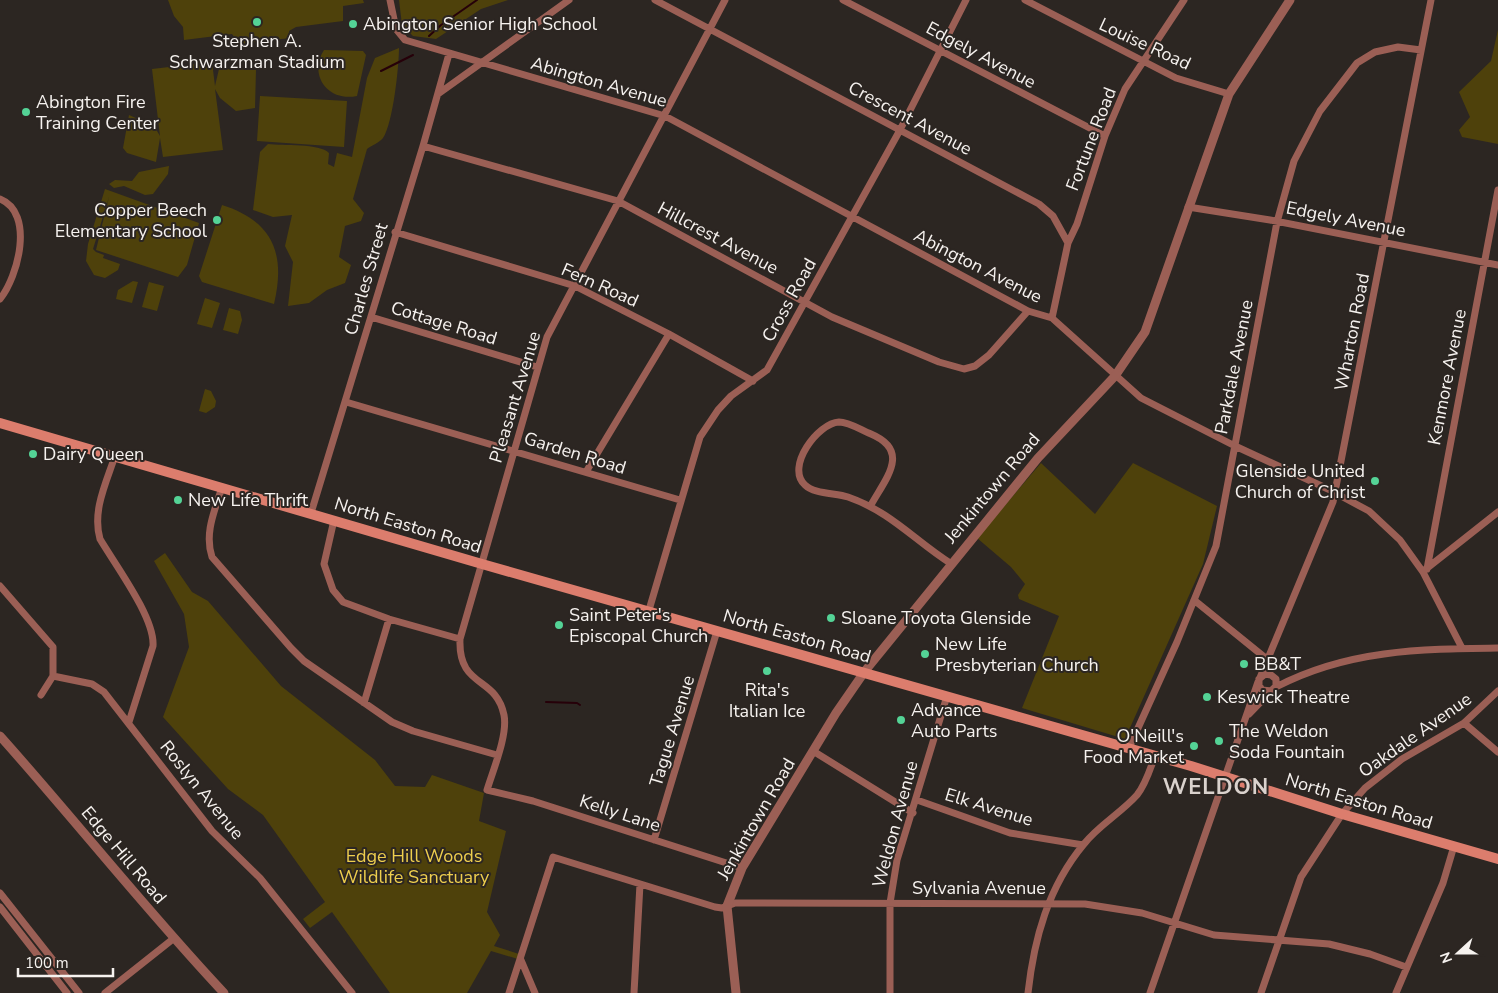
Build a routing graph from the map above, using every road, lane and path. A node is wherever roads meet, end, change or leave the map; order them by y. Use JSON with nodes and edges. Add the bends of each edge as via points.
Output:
{"nodes":[{"id":1,"x":390,"y":0,"type":"edge"},
{"id":2,"x":568,"y":0,"type":"edge"},
{"id":3,"x":655,"y":0,"type":"edge"},
{"id":4,"x":725,"y":0,"type":"edge"},
{"id":5,"x":843,"y":0,"type":"edge"},
{"id":6,"x":966,"y":0,"type":"edge"},
{"id":7,"x":1025,"y":0,"type":"edge"},
{"id":8,"x":1184,"y":0,"type":"edge"},
{"id":9,"x":1290,"y":0,"type":"edge"},
{"id":10,"x":1431,"y":0,"type":"edge"},
{"id":11,"x":710,"y":29,"type":"junction"},
{"id":12,"x":1421,"y":50,"type":"junction"},
{"id":13,"x":941,"y":51,"type":"junction"},
{"id":14,"x":449,"y":54,"type":"junction"},
{"id":15,"x":481,"y":63,"type":"junction"},
{"id":16,"x":1143,"y":63,"type":"junction"},
{"id":17,"x":438,"y":94,"type":"junction"},
{"id":18,"x":1229,"y":94,"type":"junction"},
{"id":19,"x":665,"y":116,"type":"junction"},
{"id":20,"x":900,"y":130,"type":"junction"},
{"id":21,"x":1105,"y":136,"type":"junction"},
{"id":22,"x":423,"y":146,"type":"junction"},
{"id":23,"x":1498,"y":190,"type":"edge"},
{"id":24,"x":0,"y":199,"type":"edge"},
{"id":25,"x":618,"y":201,"type":"junction"},
{"id":26,"x":1188,"y":207,"type":"junction"},
{"id":27,"x":852,"y":217,"type":"junction"},
{"id":28,"x":1277,"y":222,"type":"junction"},
{"id":29,"x":395,"y":232,"type":"junction"},
{"id":30,"x":1385,"y":242,"type":"junction"},
{"id":31,"x":1068,"y":243,"type":"junction"},
{"id":32,"x":1484,"y":261,"type":"junction"},
{"id":33,"x":1498,"y":265,"type":"edge"},
{"id":34,"x":575,"y":286,"type":"junction"},
{"id":35,"x":0,"y":300,"type":"edge"},
{"id":36,"x":806,"y":302,"type":"junction"},
{"id":37,"x":1028,"y":311,"type":"junction"},
{"id":38,"x":371,"y":316,"type":"junction"},
{"id":39,"x":1052,"y":318,"type":"junction"},
{"id":40,"x":669,"y":334,"type":"junction"},
{"id":41,"x":538,"y":367,"type":"junction"},
{"id":42,"x":1115,"y":376,"type":"junction"},
{"id":43,"x":753,"y":381,"type":"junction"},
{"id":44,"x":346,"y":402,"type":"junction"},
{"id":45,"x":0,"y":424,"type":"edge"},
{"id":46,"x":1235,"y":446,"type":"junction"},
{"id":47,"x":514,"y":450,"type":"junction"},
{"id":48,"x":116,"y":456,"type":"junction"},
{"id":49,"x":586,"y":472,"type":"junction"},
{"id":50,"x":222,"y":487,"type":"junction"},
{"id":51,"x":1335,"y":493,"type":"junction"},
{"id":52,"x":680,"y":500,"type":"junction"},
{"id":53,"x":871,"y":505,"type":"junction"},
{"id":54,"x":1498,"y":512,"type":"edge"},
{"id":55,"x":310,"y":513,"type":"junction"},
{"id":56,"x":334,"y":520,"type":"junction"},
{"id":57,"x":950,"y":563,"type":"junction"},
{"id":58,"x":482,"y":564,"type":"junction"},
{"id":59,"x":1425,"y":571,"type":"junction"},
{"id":60,"x":0,"y":586,"type":"edge"},
{"id":61,"x":1194,"y":600,"type":"junction"},
{"id":62,"x":648,"y":610,"type":"junction"},
{"id":63,"x":389,"y":619,"type":"junction"},
{"id":64,"x":718,"y":631,"type":"junction"},
{"id":65,"x":460,"y":639,"type":"junction"},
{"id":66,"x":1462,"y":648,"type":"junction"},
{"id":67,"x":1498,"y":648,"type":"edge"},
{"id":68,"x":1268,"y":660,"type":"junction"},
{"id":69,"x":1311,"y":670,"type":"junction"},
{"id":70,"x":865,"y":671,"type":"junction"},
{"id":71,"x":52,"y":676,"type":"junction"},
{"id":72,"x":1273,"y":676,"type":"junction"},
{"id":73,"x":1259,"y":681,"type":"junction"},
{"id":74,"x":1274,"y":690,"type":"junction"},
{"id":75,"x":1498,"y":691,"type":"edge"},
{"id":76,"x":42,"y":695,"type":"dead end"},
{"id":77,"x":947,"y":696,"type":"junction"},
{"id":78,"x":364,"y":703,"type":"junction"},
{"id":79,"x":1246,"y":718,"type":"junction"},
{"id":80,"x":130,"y":722,"type":"junction"},
{"id":81,"x":1464,"y":723,"type":"junction"},
{"id":82,"x":0,"y":736,"type":"edge"},
{"id":83,"x":1129,"y":748,"type":"junction"},
{"id":84,"x":813,"y":751,"type":"junction"},
{"id":85,"x":1498,"y":752,"type":"edge"},
{"id":86,"x":497,"y":755,"type":"junction"},
{"id":87,"x":1155,"y":756,"type":"junction"},
{"id":88,"x":1224,"y":777,"type":"junction"},
{"id":89,"x":487,"y":790,"type":"joint"},
{"id":90,"x":917,"y":800,"type":"junction"},
{"id":91,"x":912,"y":813,"type":"junction"},
{"id":92,"x":1342,"y":814,"type":"junction"},
{"id":93,"x":654,"y":840,"type":"junction"},
{"id":94,"x":1083,"y":844,"type":"junction"},
{"id":95,"x":1454,"y":846,"type":"junction"},
{"id":96,"x":1498,"y":859,"type":"edge"},
{"id":97,"x":742,"y":868,"type":"junction"},
{"id":98,"x":640,"y":884,"type":"junction"},
{"id":99,"x":0,"y":893,"type":"edge"},
{"id":100,"x":890,"y":903,"type":"junction"},
{"id":101,"x":1048,"y":903,"type":"junction"},
{"id":102,"x":727,"y":906,"type":"junction"},
{"id":103,"x":0,"y":907,"type":"edge"},
{"id":104,"x":1174,"y":924,"type":"junction"},
{"id":105,"x":172,"y":939,"type":"junction"},
{"id":106,"x":1278,"y":940,"type":"junction"},
{"id":107,"x":521,"y":960,"type":"junction"},
{"id":108,"x":1406,"y":967,"type":"junction"},
{"id":109,"x":67,"y":993,"type":"edge"},
{"id":110,"x":79,"y":993,"type":"edge"},
{"id":111,"x":105,"y":993,"type":"edge"},
{"id":112,"x":224,"y":993,"type":"edge"},
{"id":113,"x":352,"y":993,"type":"edge"},
{"id":114,"x":509,"y":993,"type":"edge"},
{"id":115,"x":534,"y":993,"type":"edge"},
{"id":116,"x":634,"y":993,"type":"edge"},
{"id":117,"x":736,"y":993,"type":"edge"},
{"id":118,"x":890,"y":993,"type":"edge"},
{"id":119,"x":1028,"y":993,"type":"edge"},
{"id":120,"x":1150,"y":993,"type":"edge"},
{"id":121,"x":1261,"y":993,"type":"edge"},
{"id":122,"x":1396,"y":993,"type":"edge"}],
"edges":[{"from":1,"to":14,"type":"street","name":"Abington Avenue","via":[[401,38]]},
{"from":2,"to":15,"type":"street"},
{"from":3,"to":11,"type":"street","name":"Crescent Avenue"},
{"from":4,"to":11,"type":"street","name":"Pleasant Avenue"},
{"from":5,"to":13,"type":"street","name":"Edgely Avenue"},
{"from":6,"to":13,"type":"street","name":"Cross Road"},
{"from":7,"to":16,"type":"street","name":"Louise Road"},
{"from":8,"to":16,"type":"street","name":"Fortune Road"},
{"from":9,"to":18,"type":"street","name":"Jenkintown Road"},
{"from":10,"to":12,"type":"street","name":"Wharton Road"},
{"from":11,"to":19,"type":"street","name":"Pleasant Avenue"},
{"from":11,"to":20,"type":"street","name":"Crescent Avenue"},
{"from":12,"to":28,"type":"street","name":"Parkdale Avenue","via":[[1398,47],[1375,52],[1356,63],[1335,88],[1305,136],[1294,161]]},
{"from":12,"to":30,"type":"street","name":"Wharton Road"},
{"from":13,"to":20,"type":"street","name":"Cross Road"},
{"from":13,"to":21,"type":"street","name":"Edgely Avenue"},
{"from":14,"to":15,"type":"street","name":"Abington Avenue"},
{"from":14,"to":17,"type":"street","name":"Charles Street"},
{"from":15,"to":17,"type":"street"},
{"from":15,"to":19,"type":"street","name":"Abington Avenue"},
{"from":16,"to":18,"type":"street","name":"Louise Road","via":[[1176,78]]},
{"from":16,"to":21,"type":"street","name":"Fortune Road","via":[[1125,89]]},
{"from":17,"to":22,"type":"street","name":"Charles Street"},
{"from":18,"to":26,"type":"street","name":"Jenkintown Road"},
{"from":19,"to":25,"type":"street","name":"Pleasant Avenue"},
{"from":19,"to":27,"type":"street","name":"Abington Avenue"},
{"from":20,"to":27,"type":"street","name":"Cross Road"},
{"from":20,"to":31,"type":"street","name":"Crescent Avenue","via":[[1039,204],[1053,216]]},
{"from":21,"to":31,"type":"street","name":"Fortune Road"},
{"from":22,"to":25,"type":"street","name":"Hillcrest Avenue"},
{"from":22,"to":29,"type":"street","name":"Charles Street"},
{"from":23,"to":32,"type":"street","name":"Kenmore Avenue"},
{"from":24,"to":35,"type":"street","via":[[13,206],[20,242],[16,268]]},
{"from":25,"to":34,"type":"street","name":"Pleasant Avenue"},
{"from":25,"to":36,"type":"street","name":"Hillcrest Avenue"},
{"from":26,"to":28,"type":"street","name":"Edgely Avenue"},
{"from":26,"to":42,"type":"street","name":"Jenkintown Road","via":[[1145,332]]},
{"from":27,"to":36,"type":"street","name":"Cross Road"},
{"from":27,"to":37,"type":"street","name":"Abington Avenue"},
{"from":28,"to":30,"type":"street","name":"Edgely Avenue"},
{"from":28,"to":46,"type":"street","name":"Parkdale Avenue"},
{"from":29,"to":34,"type":"street","name":"Fern Road"},
{"from":29,"to":38,"type":"street","name":"Charles Street"},
{"from":30,"to":32,"type":"street","name":"Edgely Avenue"},
{"from":30,"to":51,"type":"street","name":"Wharton Road"},
{"from":31,"to":39,"type":"street"},
{"from":32,"to":33,"type":"street","name":"Edgely Avenue"},
{"from":32,"to":59,"type":"street","name":"Kenmore Avenue"},
{"from":34,"to":40,"type":"street","name":"Fern Road"},
{"from":34,"to":41,"type":"street","name":"Pleasant Avenue","via":[[548,337]]},
{"from":36,"to":37,"type":"street","name":"Hillcrest Avenue","via":[[832,317],[939,362],[964,369],[975,366],[989,355]]},
{"from":36,"to":43,"type":"street","name":"Cross Road","via":[[767,370]]},
{"from":37,"to":39,"type":"street","name":"Abington Avenue"},
{"from":38,"to":41,"type":"street","name":"Cottage Road"},
{"from":38,"to":44,"type":"street","name":"Charles Street"},
{"from":39,"to":42,"type":"street","name":"Abington Avenue"},
{"from":40,"to":43,"type":"street","name":"Fern Road"},
{"from":40,"to":49,"type":"street"},
{"from":41,"to":47,"type":"street","name":"Pleasant Avenue"},
{"from":42,"to":46,"type":"street","name":"Abington Avenue","via":[[1141,398]]},
{"from":42,"to":57,"type":"street","name":"Jenkintown Road","via":[[1038,458]]},
{"from":43,"to":52,"type":"street","name":"Cross Road","via":[[725,403],[700,437]]},
{"from":44,"to":47,"type":"street","name":"Garden Road"},
{"from":44,"to":55,"type":"street","name":"Charles Street"},
{"from":45,"to":48,"type":"main road","name":"North Easton Road"},
{"from":46,"to":51,"type":"street","name":"Abington Avenue"},
{"from":46,"to":61,"type":"street","name":"Parkdale Avenue","via":[[1216,546]]},
{"from":47,"to":49,"type":"street","name":"Garden Road"},
{"from":47,"to":58,"type":"street","name":"Pleasant Avenue"},
{"from":48,"to":50,"type":"main road","name":"North Easton Road"},
{"from":48,"to":80,"type":"street","via":[[98,510],[97,529],[147,618],[154,637]]},
{"from":49,"to":52,"type":"street","name":"Garden Road"},
{"from":50,"to":55,"type":"main road","name":"North Easton Road"},
{"from":50,"to":78,"type":"street","via":[[209,531],[212,557],[304,661]]},
{"from":51,"to":59,"type":"street","name":"Abington Avenue","via":[[1369,512],[1400,540]]},
{"from":51,"to":68,"type":"street","name":"Wharton Road"},
{"from":52,"to":62,"type":"street","name":"Cross Road"},
{"from":53,"to":53,"type":"street","via":[[810,489],[803,484],[798,472],[801,456],[828,425],[847,424],[882,439],[891,450],[892,464]]},
{"from":53,"to":57,"type":"street"},
{"from":54,"to":59,"type":"street"},
{"from":55,"to":56,"type":"main road","name":"North Easton Road"},
{"from":56,"to":58,"type":"main road","name":"North Easton Road"},
{"from":56,"to":63,"type":"street","via":[[324,564],[333,590],[350,606]]},
{"from":57,"to":70,"type":"street","name":"Jenkintown Road"},
{"from":58,"to":62,"type":"main road","name":"North Easton Road"},
{"from":58,"to":65,"type":"street","name":"Pleasant Avenue"},
{"from":59,"to":66,"type":"street","name":"Abington Avenue"},
{"from":60,"to":71,"type":"street","via":[[49,640],[54,654]]},
{"from":61,"to":68,"type":"street"},
{"from":61,"to":83,"type":"street","name":"Parkdale Avenue"},
{"from":62,"to":64,"type":"main road","name":"North Easton Road"},
{"from":63,"to":65,"type":"street"},
{"from":63,"to":78,"type":"street"},
{"from":64,"to":70,"type":"main road","name":"North Easton Road"},
{"from":64,"to":93,"type":"street","name":"Tague Avenue"},
{"from":65,"to":86,"type":"street","name":"Pleasant Avenue","via":[[460,657],[465,670],[494,692],[504,715],[504,732]]},
{"from":66,"to":67,"type":"street"},
{"from":66,"to":69,"type":"street","via":[[1370,655]]},
{"from":68,"to":72,"type":"street"},
{"from":68,"to":73,"type":"street","name":"Wharton Road"},
{"from":69,"to":72,"type":"street"},
{"from":69,"to":74,"type":"street"},
{"from":70,"to":77,"type":"main road","name":"North Easton Road"},
{"from":70,"to":84,"type":"street","name":"Jenkintown Road"},
{"from":71,"to":76,"type":"street"},
{"from":71,"to":80,"type":"street","name":"Roslyn Avenue","via":[[92,684],[104,692]]},
{"from":72,"to":73,"type":"street","via":[[1265,674]]},
{"from":72,"to":74,"type":"street","via":[[1277,681]]},
{"from":73,"to":74,"type":"street","via":[[1264,691]]},
{"from":73,"to":79,"type":"street","name":"Wharton Road"},
{"from":74,"to":79,"type":"street"},
{"from":75,"to":81,"type":"street","name":"Oakdale Avenue"},
{"from":77,"to":83,"type":"main road","name":"North Easton Road"},
{"from":77,"to":90,"type":"street","name":"Weldon Avenue"},
{"from":78,"to":86,"type":"street","via":[[400,726]]},
{"from":79,"to":88,"type":"street","name":"Wharton Road"},
{"from":80,"to":113,"type":"street","name":"Roslyn Avenue","via":[[212,831],[260,878]]},
{"from":81,"to":85,"type":"street"},
{"from":81,"to":92,"type":"street","name":"Oakdale Avenue","via":[[1402,759],[1365,788]]},
{"from":82,"to":105,"type":"street","name":"Edge Hill Road"},
{"from":83,"to":87,"type":"main road","name":"North Easton Road"},
{"from":84,"to":91,"type":"street"},
{"from":84,"to":97,"type":"street","name":"Jenkintown Road"},
{"from":86,"to":89,"type":"street","name":"Pleasant Avenue"},
{"from":87,"to":88,"type":"main road","name":"North Easton Road"},
{"from":87,"to":94,"type":"street","via":[[1137,794]]},
{"from":88,"to":92,"type":"main road","name":"North Easton Road"},
{"from":88,"to":104,"type":"street","name":"Wharton Road"},
{"from":89,"to":93,"type":"street","name":"Kelly Lane","via":[[533,801]]},
{"from":90,"to":91,"type":"street","name":"Weldon Avenue"},
{"from":90,"to":94,"type":"street","name":"Elk Avenue","via":[[1010,833]]},
{"from":91,"to":100,"type":"street","name":"Weldon Avenue","via":[[897,860]]},
{"from":92,"to":95,"type":"main road","name":"North Easton Road"},
{"from":92,"to":106,"type":"street","name":"Oakdale Avenue","via":[[1301,877]]},
{"from":93,"to":97,"type":"street","name":"Kelly Lane"},
{"from":94,"to":101,"type":"street"},
{"from":95,"to":96,"type":"main road","name":"North Easton Road"},
{"from":95,"to":108,"type":"street","via":[[1443,883]]},
{"from":97,"to":102,"type":"street","name":"Jenkintown Road"},
{"from":98,"to":102,"type":"street","name":"Sylvania Avenue","via":[[715,907]]},
{"from":98,"to":107,"type":"street","name":"Sylvania Avenue","via":[[553,857]]},
{"from":98,"to":116,"type":"street"},
{"from":99,"to":110,"type":"street"},
{"from":100,"to":101,"type":"street","name":"Sylvania Avenue"},
{"from":100,"to":102,"type":"street","name":"Sylvania Avenue","via":[[736,903]]},
{"from":100,"to":118,"type":"street","name":"Weldon Avenue"},
{"from":101,"to":104,"type":"street","name":"Sylvania Avenue","via":[[1085,904],[1142,913]]},
{"from":101,"to":119,"type":"street","via":[[1033,950]]},
{"from":102,"to":117,"type":"street","name":"Jenkintown Road"},
{"from":103,"to":109,"type":"street"},
{"from":104,"to":106,"type":"street","name":"Sylvania Avenue","via":[[1214,935]]},
{"from":104,"to":120,"type":"street","name":"Wharton Road"},
{"from":105,"to":111,"type":"street"},
{"from":105,"to":112,"type":"street","name":"Edge Hill Road"},
{"from":106,"to":108,"type":"street","name":"Sylvania Avenue","via":[[1329,944]]},
{"from":106,"to":121,"type":"street","name":"Oakdale Avenue"},
{"from":107,"to":114,"type":"street"},
{"from":107,"to":115,"type":"street"},
{"from":108,"to":122,"type":"street"}]}
